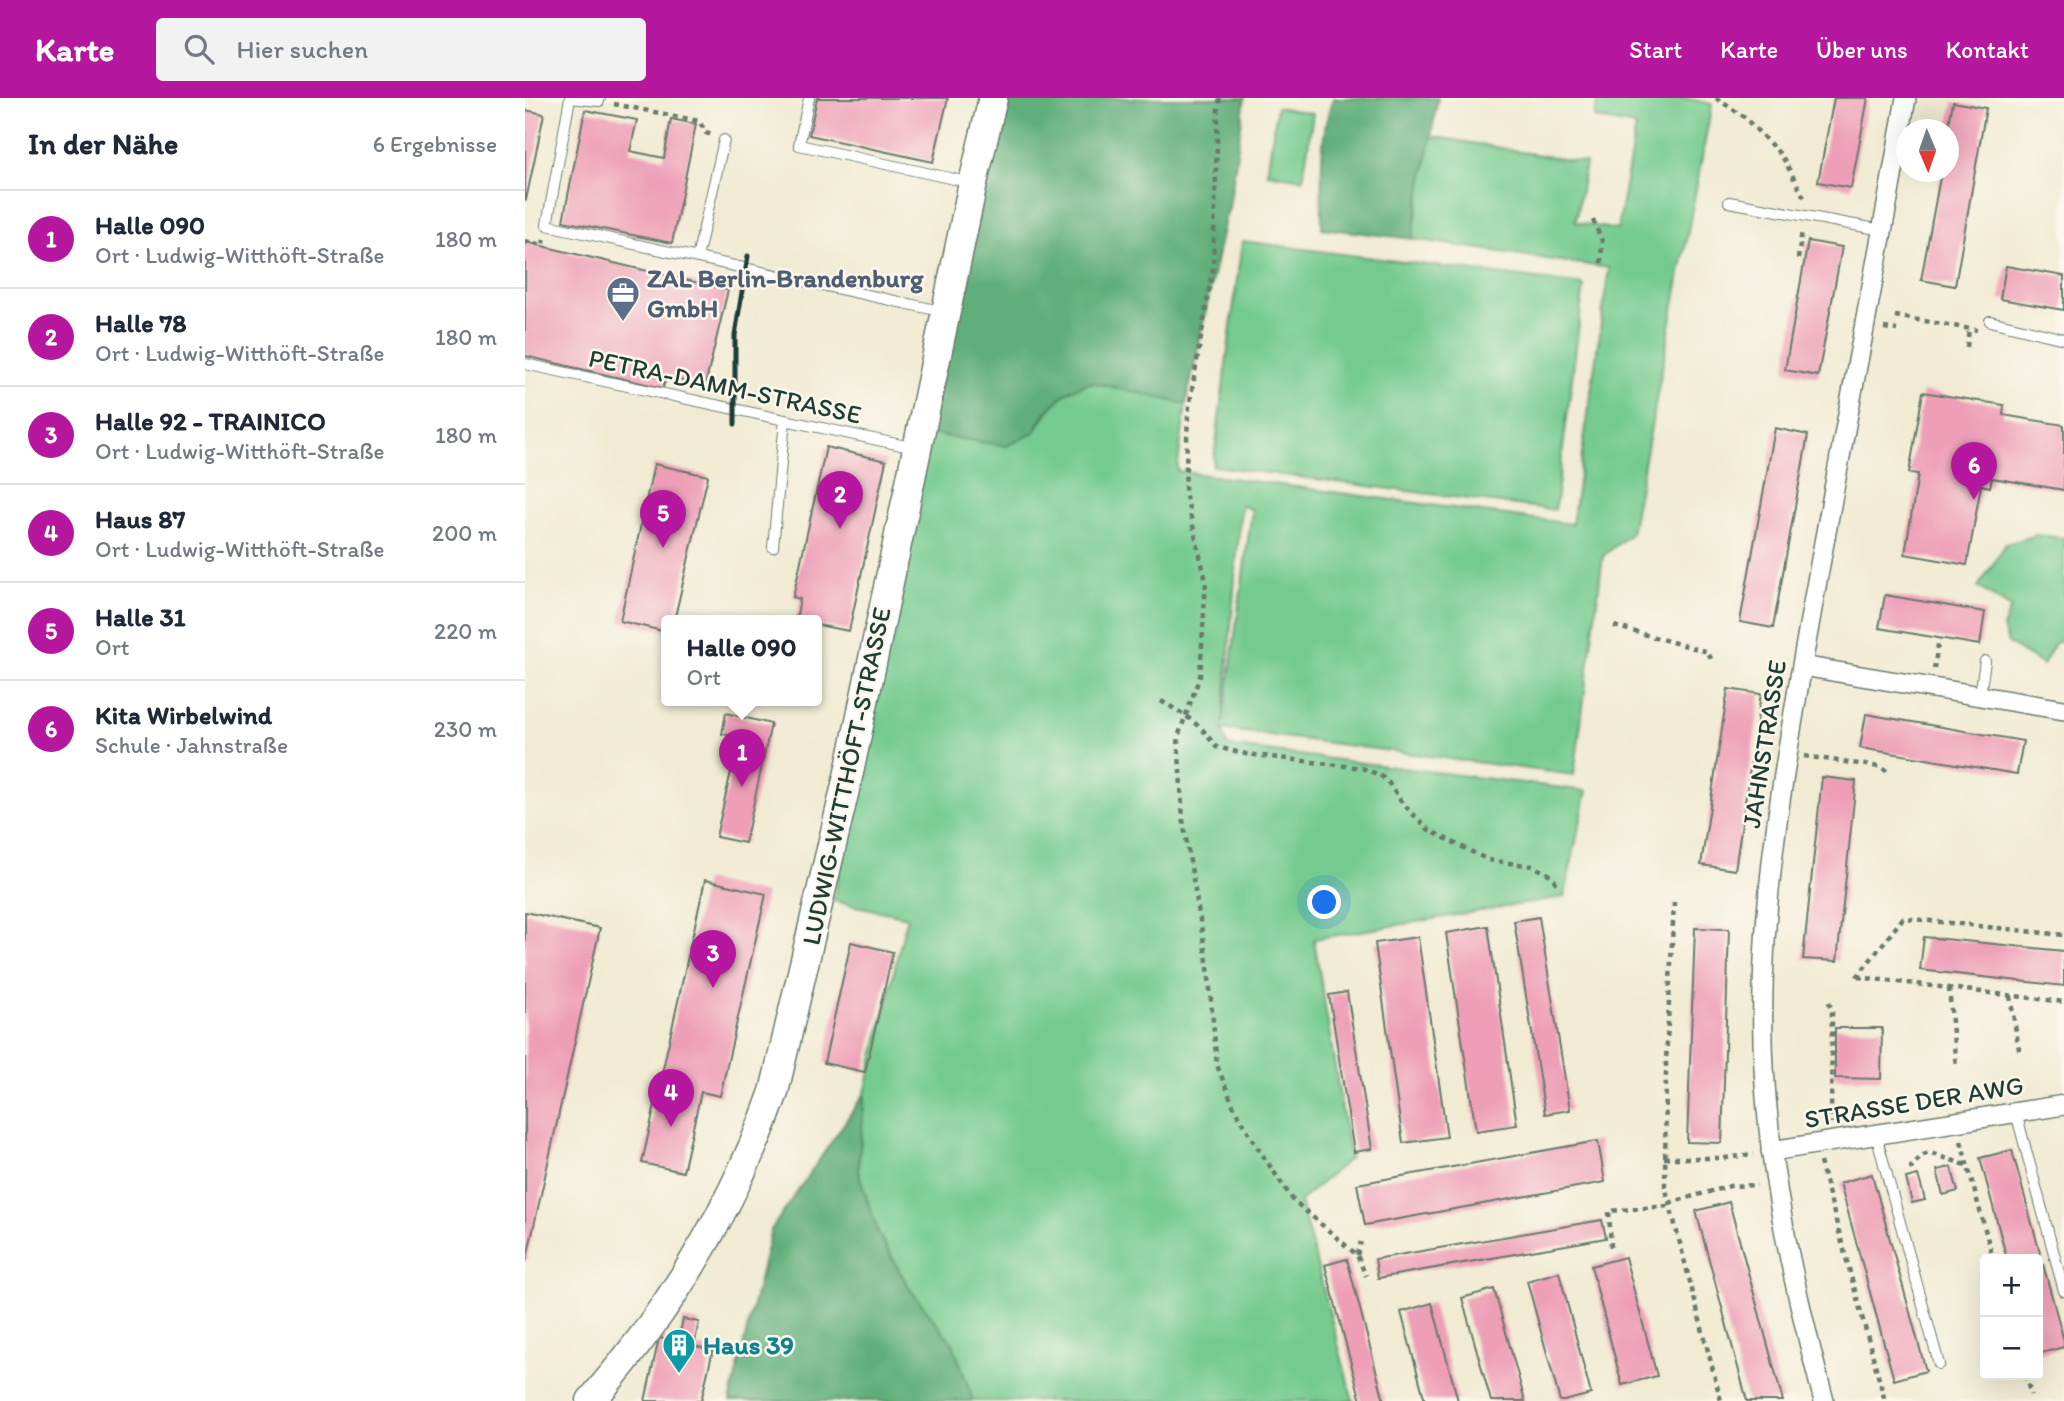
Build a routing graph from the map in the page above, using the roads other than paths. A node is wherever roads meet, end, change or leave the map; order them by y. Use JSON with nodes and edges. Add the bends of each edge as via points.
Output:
{"nodes":[{"id":1,"x":571,"y":98,"type":"edge"},
{"id":2,"x":809,"y":98,"type":"edge"},
{"id":3,"x":1906,"y":98,"type":"edge"},
{"id":4,"x":600,"y":100,"type":"edge"},
{"id":5,"x":990,"y":100,"type":"edge"},
{"id":6,"x":724,"y":140,"type":"road end"},
{"id":7,"x":973,"y":183,"type":"junction"},
{"id":8,"x":1729,"y":202,"type":"dead end"},
{"id":9,"x":1882,"y":230,"type":"junction"},
{"id":10,"x":697,"y":258,"type":"junction"},
{"id":11,"x":945,"y":312,"type":"junction"},
{"id":12,"x":1990,"y":321,"type":"dead end"},
{"id":13,"x":2064,"y":339,"type":"edge"},
{"id":14,"x":525,"y":365,"type":"edge"},
{"id":15,"x":785,"y":420,"type":"junction"},
{"id":16,"x":917,"y":448,"type":"junction"},
{"id":17,"x":773,"y":547,"type":"dead end"},
{"id":18,"x":1985,"y":661,"type":"dead end"},
{"id":19,"x":1802,"y":666,"type":"junction"},
{"id":20,"x":1980,"y":695,"type":"junction"},
{"id":21,"x":2064,"y":709,"type":"edge"},
{"id":22,"x":2064,"y":1105,"type":"edge"},
{"id":23,"x":2016,"y":1113,"type":"junction"},
{"id":24,"x":1876,"y":1135,"type":"junction"},
{"id":25,"x":1771,"y":1151,"type":"junction"},
{"id":26,"x":2064,"y":1291,"type":"edge"},
{"id":27,"x":1939,"y":1364,"type":"dead end"},
{"id":28,"x":591,"y":1401,"type":"edge"},
{"id":29,"x":1824,"y":1401,"type":"edge"}],
"edges":[{"from":1,"to":4,"type":"lane"},
{"from":1,"to":10,"type":"lane","via":[[547,225]]},
{"from":2,"to":7,"type":"lane","via":[[799,145]]},
{"from":3,"to":9,"type":"street","name":"JAHNSTRASSE"},
{"from":5,"to":7,"type":"street","name":"LUDWIG-WITTHÖFT-STRASSE"},
{"from":6,"to":10,"type":"lane"},
{"from":7,"to":11,"type":"street","name":"LUDWIG-WITTHÖFT-STRASSE"},
{"from":8,"to":9,"type":"lane"},
{"from":9,"to":19,"type":"street","name":"JAHNSTRASSE"},
{"from":10,"to":11,"type":"lane"},
{"from":11,"to":16,"type":"street","name":"LUDWIG-WITTHÖFT-STRASSE"},
{"from":12,"to":13,"type":"lane"},
{"from":14,"to":15,"type":"lane","name":"PETRA-DAMM-STRASSE"},
{"from":15,"to":16,"type":"lane","name":"PETRA-DAMM-STRASSE"},
{"from":15,"to":17,"type":"lane"},
{"from":16,"to":28,"type":"street","name":"LUDWIG-WITTHÖFT-STRASSE","via":[[850,768],[761,1131],[703,1247],[621,1367]]},
{"from":18,"to":20,"type":"lane"},
{"from":19,"to":20,"type":"street"},
{"from":19,"to":25,"type":"street","name":"JAHNSTRASSE","via":[[1767,909],[1764,1070]]},
{"from":20,"to":21,"type":"street"},
{"from":22,"to":23,"type":"street","name":"STRASSE DER AWG"},
{"from":23,"to":24,"type":"street","name":"STRASSE DER AWG"},
{"from":23,"to":26,"type":"lane"},
{"from":24,"to":25,"type":"street","name":"STRASSE DER AWG"},
{"from":24,"to":27,"type":"lane"},
{"from":25,"to":29,"type":"street","name":"JAHNSTRASSE","via":[[1796,1294]]}]}
